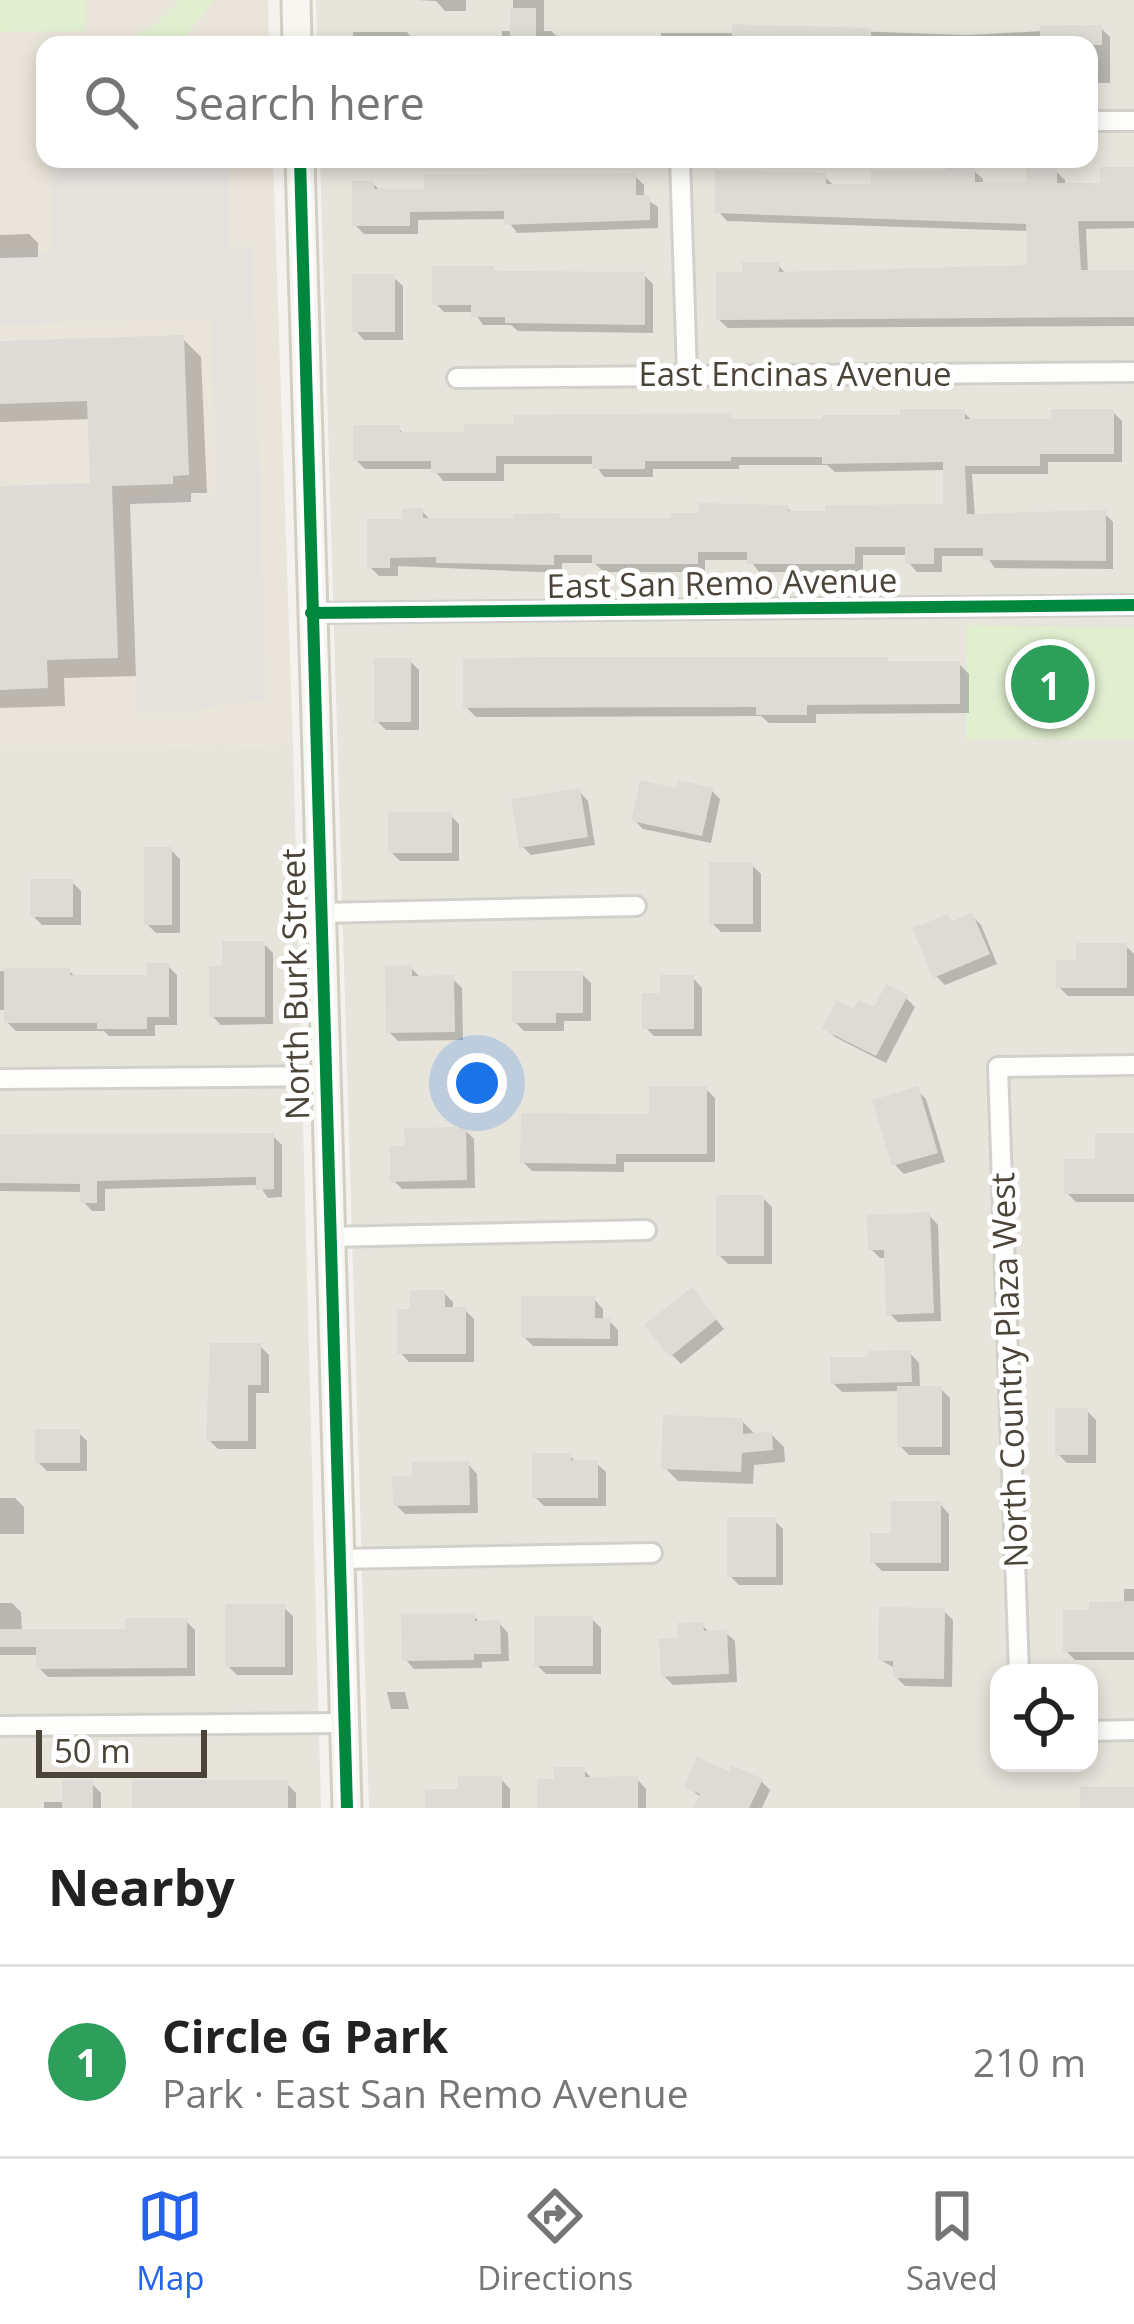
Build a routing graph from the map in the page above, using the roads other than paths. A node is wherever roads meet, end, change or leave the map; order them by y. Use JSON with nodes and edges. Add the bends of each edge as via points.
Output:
{"nodes":[{"id":1,"x":296,"y":0,"type":"edge"},
{"id":2,"x":297,"y":36,"type":"edge"},
{"id":3,"x":1134,"y":121,"type":"edge"},
{"id":4,"x":1098,"y":122,"type":"edge"},
{"id":5,"x":300,"y":168,"type":"edge"},
{"id":6,"x":680,"y":168,"type":"edge"},
{"id":7,"x":1134,"y":372,"type":"edge"},
{"id":8,"x":687,"y":375,"type":"junction"},
{"id":9,"x":457,"y":378,"type":"dead end"},
{"id":10,"x":1134,"y":605,"type":"edge"},
{"id":11,"x":311,"y":613,"type":"junction"},
{"id":12,"x":637,"y":906,"type":"dead end"},
{"id":13,"x":320,"y":913,"type":"junction"},
{"id":14,"x":1134,"y":1065,"type":"edge"},
{"id":15,"x":324,"y":1076,"type":"junction"},
{"id":16,"x":0,"y":1079,"type":"edge"},
{"id":17,"x":646,"y":1230,"type":"dead end"},
{"id":18,"x":329,"y":1237,"type":"junction"},
{"id":19,"x":652,"y":1553,"type":"dead end"},
{"id":20,"x":338,"y":1559,"type":"junction"},
{"id":21,"x":1019,"y":1664,"type":"edge"},
{"id":22,"x":344,"y":1723,"type":"junction"},
{"id":23,"x":0,"y":1726,"type":"edge"},
{"id":24,"x":1134,"y":1730,"type":"edge"},
{"id":25,"x":1098,"y":1731,"type":"edge"},
{"id":26,"x":347,"y":1808,"type":"edge"}],
"edges":[{"from":1,"to":2,"type":"street"},
{"from":3,"to":4,"type":"street"},
{"from":5,"to":11,"type":"street","name":"North Burk Street"},
{"from":6,"to":8,"type":"street"},
{"from":7,"to":8,"type":"street","name":"East Encinas Avenue"},
{"from":8,"to":9,"type":"street","name":"East Encinas Avenue"},
{"from":10,"to":11,"type":"street","name":"East San Remo Avenue"},
{"from":11,"to":13,"type":"street","name":"North Burk Street"},
{"from":12,"to":13,"type":"street"},
{"from":13,"to":15,"type":"street","name":"North Burk Street"},
{"from":14,"to":21,"type":"street","name":"North Country Plaza West","via":[[998,1067]]},
{"from":15,"to":16,"type":"street"},
{"from":15,"to":18,"type":"street","name":"North Burk Street"},
{"from":17,"to":18,"type":"street"},
{"from":18,"to":20,"type":"street","name":"North Burk Street"},
{"from":19,"to":20,"type":"street"},
{"from":20,"to":22,"type":"street","name":"North Burk Street"},
{"from":22,"to":23,"type":"street"},
{"from":22,"to":26,"type":"street","name":"North Burk Street"},
{"from":24,"to":25,"type":"street"}]}
